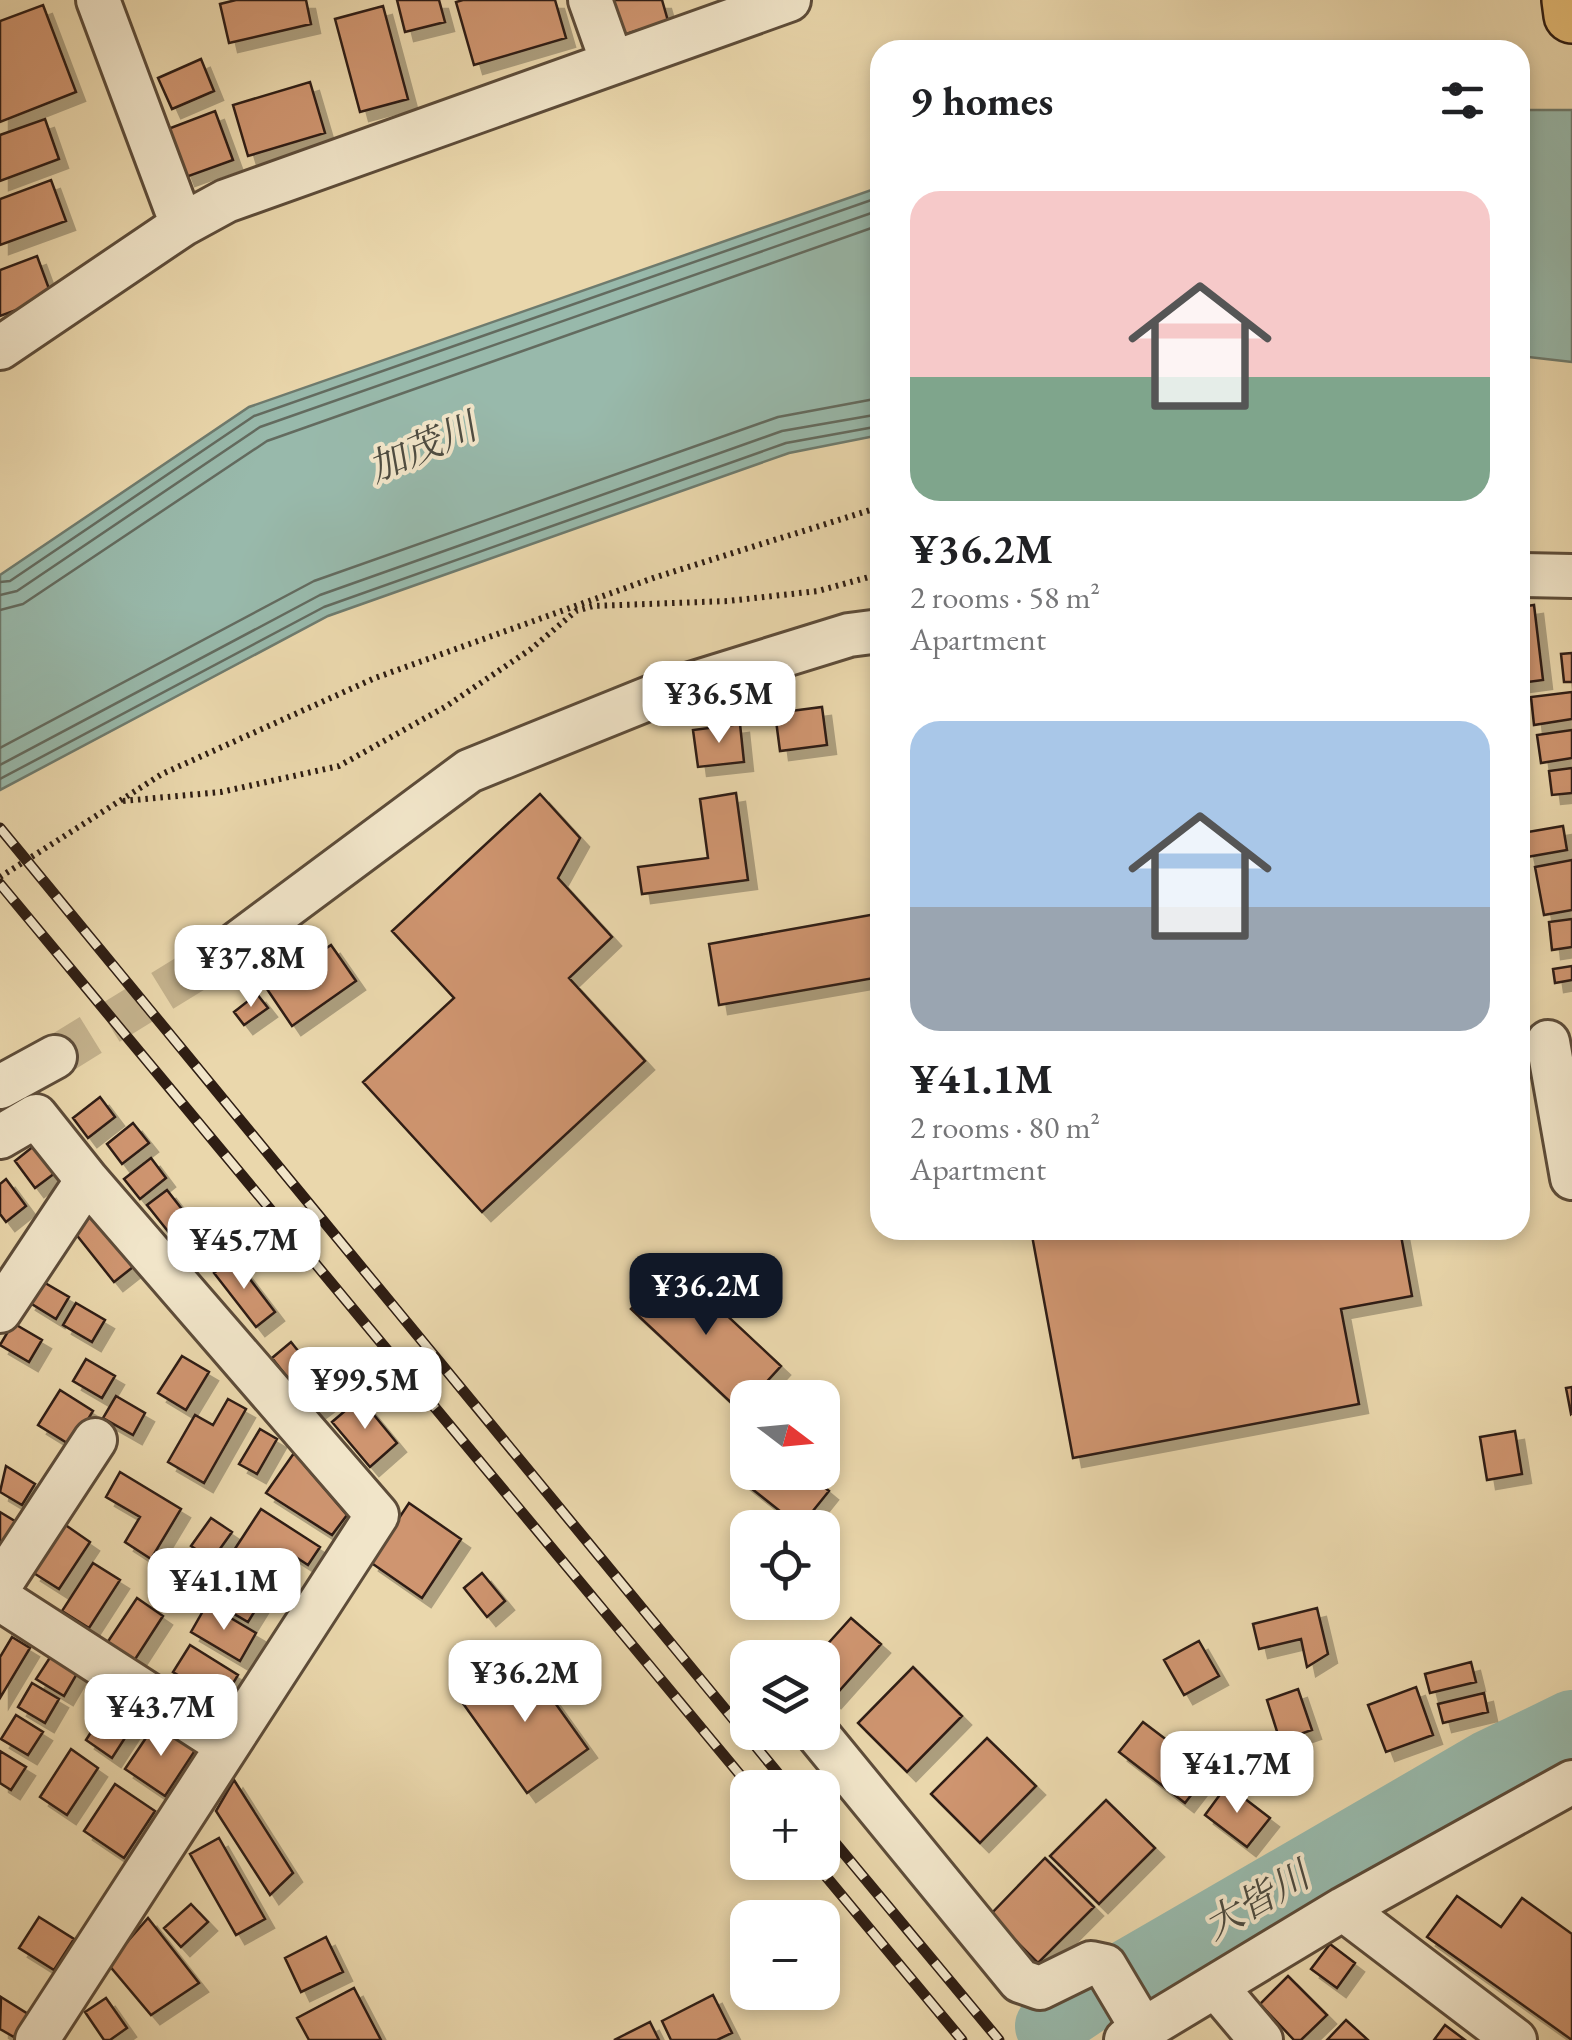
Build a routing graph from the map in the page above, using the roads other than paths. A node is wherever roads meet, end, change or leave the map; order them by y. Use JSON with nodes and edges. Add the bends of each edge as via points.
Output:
{"nodes":[{"id":1,"x":98,"y":0,"type":"edge"},
{"id":2,"x":590,"y":0,"type":"edge"},
{"id":3,"x":790,"y":0,"type":"edge"},
{"id":4,"x":1570,"y":0,"type":"edge"},
{"id":5,"x":1572,"y":14,"type":"edge"},
{"id":6,"x":612,"y":62,"type":"junction"},
{"id":7,"x":182,"y":225,"type":"junction"},
{"id":8,"x":0,"y":348,"type":"edge"},
{"id":9,"x":1530,"y":576,"type":"edge"},
{"id":10,"x":1572,"y":576,"type":"edge"},
{"id":11,"x":870,"y":632,"type":"edge"},
{"id":12,"x":227,"y":951,"type":"tunnel mouth"},
{"id":13,"x":1547,"y":1042,"type":"edge"},
{"id":14,"x":55,"y":1056,"type":"tunnel mouth"},
{"id":15,"x":0,"y":1087,"type":"edge"},
{"id":16,"x":0,"y":1137,"type":"edge"},
{"id":17,"x":1572,"y":1178,"type":"edge"},
{"id":18,"x":87,"y":1180,"type":"junction"},
{"id":19,"x":0,"y":1312,"type":"edge"},
{"id":20,"x":94,"y":1440,"type":"dead end"},
{"id":21,"x":0,"y":1586,"type":"edge"},
{"id":22,"x":0,"y":1599,"type":"edge"},
{"id":23,"x":225,"y":1744,"type":"junction"},
{"id":24,"x":831,"y":1750,"type":"edge"},
{"id":25,"x":1572,"y":1782,"type":"edge"},
{"id":26,"x":1343,"y":1909,"type":"junction"},
{"id":27,"x":1217,"y":1988,"type":"junction"},
{"id":28,"x":1126,"y":2014,"type":"edge"},
{"id":29,"x":37,"y":2040,"type":"edge"},
{"id":30,"x":1261,"y":2040,"type":"edge"},
{"id":31,"x":1515,"y":2040,"type":"edge"}],
"edges":[{"from":1,"to":7,"type":"street"},
{"from":2,"to":6,"type":"street"},
{"from":3,"to":6,"type":"street"},
{"from":4,"to":5,"type":"highway"},
{"from":6,"to":7,"type":"street","via":[[226,201]]},
{"from":7,"to":8,"type":"street"},
{"from":9,"to":10,"type":"street"},
{"from":11,"to":12,"type":"street","via":[[662,692],[470,771]]},
{"from":13,"to":17,"type":"street"},
{"from":14,"to":15,"type":"street"},
{"from":16,"to":18,"type":"street","via":[[36,1116]]},
{"from":18,"to":19,"type":"street"},
{"from":18,"to":23,"type":"street","via":[[376,1515]]},
{"from":20,"to":21,"type":"street"},
{"from":22,"to":23,"type":"street"},
{"from":23,"to":29,"type":"street"},
{"from":24,"to":28,"type":"street","via":[[1020,1981],[1040,1988],[1091,1963],[1105,1966]]},
{"from":25,"to":26,"type":"street"},
{"from":26,"to":27,"type":"street"},
{"from":26,"to":31,"type":"street"},
{"from":27,"to":28,"type":"street"},
{"from":27,"to":30,"type":"street"}]}
